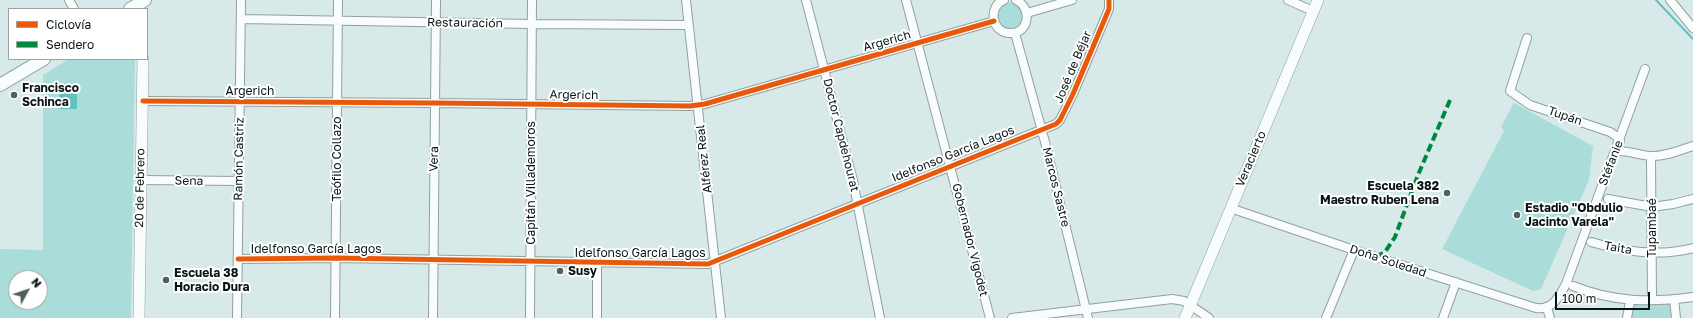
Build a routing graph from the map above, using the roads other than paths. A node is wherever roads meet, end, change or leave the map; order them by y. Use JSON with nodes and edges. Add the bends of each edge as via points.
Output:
{"nodes":[{"id":1,"x":241,"y":0,"type":"edge"},
{"id":2,"x":338,"y":0,"type":"edge"},
{"id":3,"x":436,"y":0,"type":"edge"},
{"id":4,"x":532,"y":0,"type":"edge"},
{"id":5,"x":686,"y":0,"type":"edge"},
{"id":6,"x":806,"y":0,"type":"edge"},
{"id":7,"x":906,"y":0,"type":"edge"},
{"id":8,"x":1004,"y":0,"type":"edge"},
{"id":9,"x":1016,"y":0,"type":"edge"},
{"id":10,"x":1072,"y":0,"type":"edge"},
{"id":11,"x":1109,"y":0,"type":"edge"},
{"id":12,"x":1288,"y":0,"type":"edge"},
{"id":13,"x":1318,"y":0,"type":"edge"},
{"id":14,"x":1670,"y":0,"type":"edge"},
{"id":15,"x":144,"y":3,"type":"edge"},
{"id":16,"x":132,"y":8,"type":"edge"},
{"id":17,"x":1314,"y":11,"type":"junction"},
{"id":18,"x":1027,"y":13,"type":"junction"},
{"id":19,"x":242,"y":19,"type":"junction"},
{"id":20,"x":337,"y":20,"type":"junction"},
{"id":21,"x":994,"y":21,"type":"junction"},
{"id":22,"x":436,"y":22,"type":"junction"},
{"id":23,"x":532,"y":24,"type":"junction"},
{"id":24,"x":688,"y":25,"type":"junction"},
{"id":25,"x":1693,"y":28,"type":"edge"},
{"id":26,"x":1015,"y":33,"type":"junction"},
{"id":27,"x":1527,"y":38,"type":"dead end"},
{"id":28,"x":917,"y":43,"type":"junction"},
{"id":29,"x":42,"y":60,"type":"edge"},
{"id":30,"x":143,"y":60,"type":"edge"},
{"id":31,"x":824,"y":69,"type":"junction"},
{"id":32,"x":1645,"y":69,"type":"dead end"},
{"id":33,"x":2,"y":81,"type":"edge"},
{"id":34,"x":143,"y":101,"type":"junction"},
{"id":35,"x":240,"y":101,"type":"junction"},
{"id":36,"x":337,"y":102,"type":"junction"},
{"id":37,"x":435,"y":103,"type":"junction"},
{"id":38,"x":531,"y":104,"type":"junction"},
{"id":39,"x":698,"y":105,"type":"junction"},
{"id":40,"x":1040,"y":130,"type":"junction"},
{"id":41,"x":1620,"y":141,"type":"junction"},
{"id":42,"x":1693,"y":146,"type":"edge"},
{"id":43,"x":1616,"y":151,"type":"junction"},
{"id":44,"x":1651,"y":156,"type":"junction"},
{"id":45,"x":951,"y":166,"type":"junction"},
{"id":46,"x":140,"y":180,"type":"junction"},
{"id":47,"x":239,"y":181,"type":"junction"},
{"id":48,"x":1608,"y":199,"type":"dead end"},
{"id":49,"x":1693,"y":199,"type":"edge"},
{"id":50,"x":858,"y":203,"type":"junction"},
{"id":51,"x":1652,"y":207,"type":"junction"},
{"id":52,"x":1230,"y":208,"type":"junction"},
{"id":53,"x":1591,"y":242,"type":"dead end"},
{"id":54,"x":1693,"y":248,"type":"edge"},
{"id":55,"x":1354,"y":250,"type":"junction"},
{"id":56,"x":1652,"y":253,"type":"junction"},
{"id":57,"x":238,"y":258,"type":"junction"},
{"id":58,"x":336,"y":258,"type":"junction"},
{"id":59,"x":433,"y":261,"type":"junction"},
{"id":60,"x":531,"y":262,"type":"junction"},
{"id":61,"x":715,"y":262,"type":"junction"},
{"id":62,"x":597,"y":263,"type":"junction"},
{"id":63,"x":1456,"y":282,"type":"junction"},
{"id":64,"x":1573,"y":286,"type":"dead end"},
{"id":65,"x":1693,"y":297,"type":"edge"},
{"id":66,"x":1652,"y":300,"type":"junction"},
{"id":67,"x":1674,"y":300,"type":"junction"},
{"id":68,"x":1630,"y":301,"type":"junction"},
{"id":69,"x":1190,"y":305,"type":"junction"},
{"id":70,"x":1547,"y":308,"type":"junction"},
{"id":71,"x":1086,"y":309,"type":"junction"},
{"id":72,"x":139,"y":318,"type":"edge"},
{"id":73,"x":237,"y":318,"type":"edge"},
{"id":74,"x":335,"y":318,"type":"edge"},
{"id":75,"x":433,"y":318,"type":"edge"},
{"id":76,"x":530,"y":318,"type":"edge"},
{"id":77,"x":597,"y":318,"type":"edge"},
{"id":78,"x":721,"y":318,"type":"edge"},
{"id":79,"x":880,"y":318,"type":"edge"},
{"id":80,"x":990,"y":318,"type":"edge"},
{"id":81,"x":1012,"y":318,"type":"edge"},
{"id":82,"x":1088,"y":318,"type":"edge"},
{"id":83,"x":1185,"y":318,"type":"edge"},
{"id":84,"x":1209,"y":318,"type":"edge"},
{"id":85,"x":1326,"y":318,"type":"edge"},
{"id":86,"x":1443,"y":318,"type":"edge"},
{"id":87,"x":1550,"y":318,"type":"edge"},
{"id":88,"x":1627,"y":318,"type":"edge"},
{"id":89,"x":1676,"y":318,"type":"edge"}],
"edges":[{"from":1,"to":19,"type":"street","name":"Ramón Castriz"},
{"from":2,"to":20,"type":"street","name":"Teófilo Collazo"},
{"from":3,"to":22,"type":"street","name":"Vera"},
{"from":4,"to":23,"type":"street","name":"Capitán Villademoros"},
{"from":5,"to":24,"type":"street","name":"Alférez Real"},
{"from":6,"to":31,"type":"street","name":"Doctor Capdehourat"},
{"from":7,"to":28,"type":"street","name":"Gobernador Vigodet"},
{"from":8,"to":21,"type":"street","via":[[994,10]]},
{"from":9,"to":18,"type":"street"},
{"from":10,"to":18,"type":"street"},
{"from":11,"to":40,"type":"street","name":"José de Béjar","via":[[1109,9],[1060,120]]},
{"from":12,"to":17,"type":"street"},
{"from":13,"to":17,"type":"street","name":"Veracierto"},
{"from":14,"to":25,"type":"street"},
{"from":15,"to":16,"type":"main road"},
{"from":17,"to":52,"type":"street","name":"Veracierto"},
{"from":18,"to":26,"type":"street","via":[[1023,28]]},
{"from":19,"to":20,"type":"street","name":"Restauración"},
{"from":19,"to":35,"type":"street","name":"Ramón Castriz"},
{"from":20,"to":22,"type":"street","name":"Restauración"},
{"from":20,"to":36,"type":"street","name":"Teófilo Collazo"},
{"from":21,"to":26,"type":"street","via":[[1004,33]]},
{"from":21,"to":28,"type":"street","name":"Argerich"},
{"from":22,"to":23,"type":"street","name":"Restauración"},
{"from":22,"to":37,"type":"street","name":"Vera"},
{"from":23,"to":24,"type":"street","name":"Restauración"},
{"from":23,"to":38,"type":"street","name":"Capitán Villademoros"},
{"from":24,"to":39,"type":"street","name":"Alférez Real"},
{"from":26,"to":40,"type":"street","name":"Marcos Sastre"},
{"from":27,"to":41,"type":"street","name":"Tupán","via":[[1510,91],[1530,105],[1610,132]]},
{"from":28,"to":31,"type":"street","name":"Argerich"},
{"from":28,"to":45,"type":"street","name":"Gobernador Vigodet"},
{"from":29,"to":33,"type":"main road"},
{"from":30,"to":34,"type":"street","name":"20 de Febrero"},
{"from":31,"to":39,"type":"street","name":"Argerich"},
{"from":31,"to":50,"type":"street","name":"Doctor Capdehourat"},
{"from":32,"to":41,"type":"street","name":"Stéfanie"},
{"from":34,"to":35,"type":"street","name":"Argerich"},
{"from":34,"to":46,"type":"street","name":"20 de Febrero"},
{"from":35,"to":36,"type":"street","name":"Argerich"},
{"from":35,"to":47,"type":"street","name":"Ramón Castriz"},
{"from":36,"to":37,"type":"street","name":"Argerich"},
{"from":36,"to":58,"type":"street","name":"Teófilo Collazo"},
{"from":37,"to":38,"type":"street","name":"Argerich"},
{"from":37,"to":59,"type":"street","name":"Vera"},
{"from":38,"to":39,"type":"street","name":"Argerich"},
{"from":38,"to":60,"type":"street","name":"Capitán Villademoros"},
{"from":39,"to":61,"type":"street","name":"Alférez Real"},
{"from":40,"to":45,"type":"street","name":"Idelfonso García Lagos"},
{"from":40,"to":71,"type":"street","name":"Marcos Sastre"},
{"from":41,"to":43,"type":"street","name":"Stéfanie"},
{"from":42,"to":44,"type":"street","via":[[1673,153]]},
{"from":43,"to":44,"type":"street"},
{"from":43,"to":70,"type":"street","name":"Stéfanie","via":[[1566,284],[1558,300]]},
{"from":44,"to":51,"type":"street","name":"Tupambaé"},
{"from":45,"to":50,"type":"street","name":"Idelfonso García Lagos"},
{"from":45,"to":80,"type":"street","name":"Gobernador Vigodet"},
{"from":46,"to":47,"type":"street","name":"Sena"},
{"from":46,"to":72,"type":"street","name":"20 de Febrero"},
{"from":47,"to":57,"type":"street","name":"Ramón Castriz"},
{"from":48,"to":51,"type":"street"},
{"from":49,"to":51,"type":"street"},
{"from":50,"to":61,"type":"street","name":"Idelfonso García Lagos"},
{"from":50,"to":79,"type":"street","name":"Doctor Capdehourat"},
{"from":51,"to":56,"type":"street","name":"Tupambaé"},
{"from":52,"to":55,"type":"street","name":"Doña Soledad"},
{"from":52,"to":69,"type":"street","name":"Veracierto"},
{"from":53,"to":56,"type":"street","name":"Taita","via":[[1620,250]]},
{"from":54,"to":56,"type":"street","name":"Taita"},
{"from":55,"to":63,"type":"street","name":"Doña Soledad"},
{"from":55,"to":85,"type":"street"},
{"from":56,"to":66,"type":"street","name":"Tupambaé"},
{"from":57,"to":58,"type":"street","name":"Idelfonso García Lagos"},
{"from":57,"to":73,"type":"street","name":"Ramón Castriz"},
{"from":58,"to":59,"type":"street","name":"Idelfonso García Lagos"},
{"from":58,"to":74,"type":"street","name":"Teófilo Collazo"},
{"from":59,"to":60,"type":"street","name":"Idelfonso García Lagos"},
{"from":59,"to":75,"type":"street","name":"Vera"},
{"from":60,"to":62,"type":"street","name":"Idelfonso García Lagos"},
{"from":60,"to":76,"type":"street","name":"Capitán Villademoros"},
{"from":61,"to":62,"type":"street","name":"Idelfonso García Lagos"},
{"from":61,"to":78,"type":"street","name":"Alférez Real"},
{"from":62,"to":77,"type":"street"},
{"from":63,"to":70,"type":"street","name":"Doña Soledad","via":[[1536,308]]},
{"from":63,"to":86,"type":"street"},
{"from":64,"to":68,"type":"street","via":[[1601,296]]},
{"from":65,"to":67,"type":"street"},
{"from":66,"to":67,"type":"street"},
{"from":66,"to":68,"type":"street"},
{"from":67,"to":89,"type":"street"},
{"from":68,"to":88,"type":"street"},
{"from":69,"to":71,"type":"street","via":[[1172,299]]},
{"from":69,"to":83,"type":"street","name":"Veracierto"},
{"from":69,"to":84,"type":"street"},
{"from":70,"to":87,"type":"street"},
{"from":71,"to":81,"type":"street"},
{"from":71,"to":82,"type":"street","name":"Marcos Sastre"}]}
